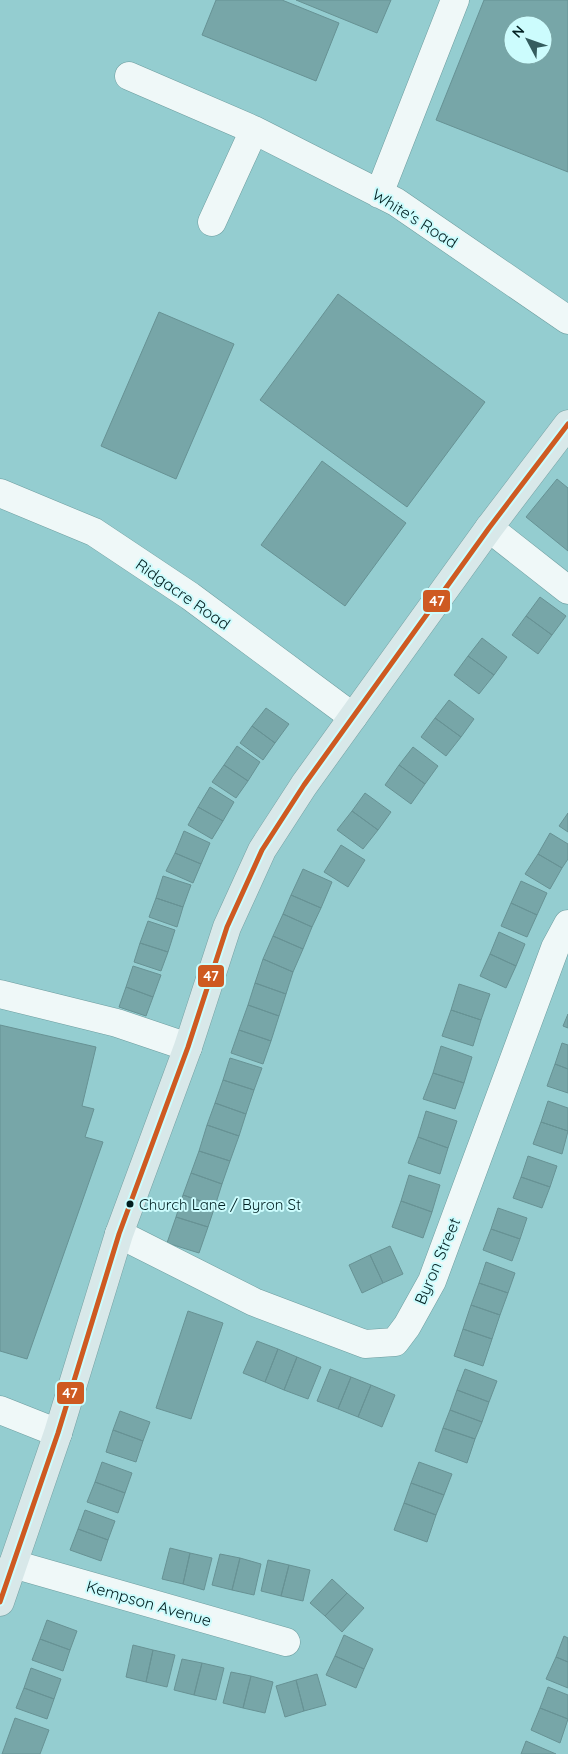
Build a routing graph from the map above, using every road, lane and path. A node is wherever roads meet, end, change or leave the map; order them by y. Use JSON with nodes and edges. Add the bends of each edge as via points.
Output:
{"nodes":[{"id":1,"x":455,"y":0,"type":"edge"},
{"id":2,"x":129,"y":76,"type":"dead end"},
{"id":3,"x":254,"y":130,"type":"junction"},
{"id":4,"x":379,"y":194,"type":"junction"},
{"id":5,"x":212,"y":222,"type":"dead end"},
{"id":6,"x":568,"y":320,"type":"edge"},
{"id":7,"x":568,"y":424,"type":"edge"},
{"id":8,"x":0,"y":494,"type":"edge"},
{"id":9,"x":489,"y":528,"type":"junction"},
{"id":10,"x":568,"y":590,"type":"edge"},
{"id":11,"x":352,"y":717,"type":"junction"},
{"id":12,"x":568,"y":924,"type":"edge"},
{"id":13,"x":0,"y":994,"type":"edge"},
{"id":14,"x":188,"y":1047,"type":"junction"},
{"id":15,"x":119,"y":1234,"type":"junction"},
{"id":16,"x":0,"y":1410,"type":"edge"},
{"id":17,"x":58,"y":1433,"type":"junction"},
{"id":18,"x":12,"y":1564,"type":"junction"},
{"id":19,"x":0,"y":1602,"type":"edge"},
{"id":20,"x":286,"y":1642,"type":"dead end"}],
"edges":[{"from":1,"to":4,"type":"street"},
{"from":2,"to":3,"type":"street","name":"White's Road"},
{"from":3,"to":4,"type":"street","name":"White's Road"},
{"from":3,"to":5,"type":"street"},
{"from":4,"to":6,"type":"street","name":"White's Road","via":[[396,202]]},
{"from":7,"to":9,"type":"main road"},
{"from":8,"to":11,"type":"street","name":"Ridgacre Road","via":[[94,532],[190,596]]},
{"from":9,"to":10,"type":"street"},
{"from":9,"to":11,"type":"main road"},
{"from":11,"to":14,"type":"main road","via":[[262,850],[227,927]]},
{"from":12,"to":15,"type":"street","name":"Byron Street","via":[[555,948],[432,1281],[395,1342],[365,1344],[254,1302]]},
{"from":13,"to":14,"type":"street","via":[[117,1023]]},
{"from":14,"to":15,"type":"main road"},
{"from":15,"to":17,"type":"main road"},
{"from":16,"to":17,"type":"street"},
{"from":17,"to":18,"type":"main road"},
{"from":18,"to":19,"type":"main road"},
{"from":18,"to":20,"type":"street","name":"Kempson Avenue"}]}
